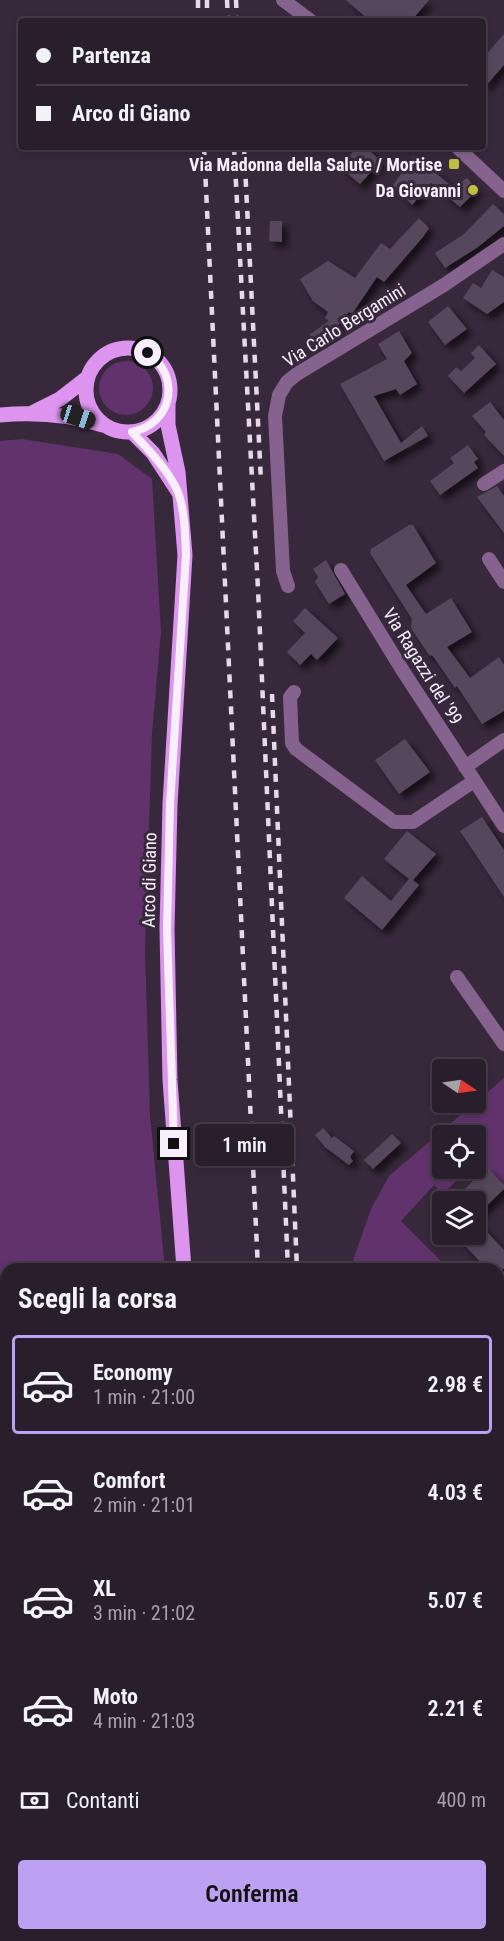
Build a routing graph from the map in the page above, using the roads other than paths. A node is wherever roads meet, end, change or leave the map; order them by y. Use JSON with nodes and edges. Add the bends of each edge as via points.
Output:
{"nodes":[{"id":1,"x":283,"y":0,"type":"edge"},
{"id":2,"x":306,"y":18,"type":"edge"},
{"id":3,"x":460,"y":150,"type":"edge"},
{"id":4,"x":504,"y":191,"type":"edge"},
{"id":5,"x":504,"y":244,"type":"edge"},
{"id":6,"x":87,"y":378,"type":"junction"},
{"id":7,"x":168,"y":402,"type":"junction"},
{"id":8,"x":34,"y":412,"type":"junction"},
{"id":9,"x":0,"y":416,"type":"edge"},
{"id":10,"x":107,"y":426,"type":"junction"},
{"id":11,"x":132,"y":432,"type":"junction"},
{"id":12,"x":504,"y":471,"type":"edge"},
{"id":13,"x":484,"y":484,"type":"dead end"},
{"id":14,"x":178,"y":493,"type":"junction"},
{"id":15,"x":489,"y":559,"type":"dead end"},
{"id":16,"x":341,"y":570,"type":"dead end"},
{"id":17,"x":504,"y":582,"type":"edge"},
{"id":18,"x":288,"y":586,"type":"dead end"},
{"id":19,"x":294,"y":692,"type":"dead end"},
{"id":20,"x":504,"y":740,"type":"edge"},
{"id":21,"x":465,"y":767,"type":"junction"},
{"id":22,"x":474,"y":781,"type":"junction"},
{"id":23,"x":504,"y":826,"type":"edge"},
{"id":24,"x":457,"y":977,"type":"dead end"},
{"id":25,"x":504,"y":1044,"type":"edge"},
{"id":26,"x":184,"y":1263,"type":"edge"}],
"edges":[{"from":1,"to":2,"type":"street"},
{"from":3,"to":4,"type":"street"},
{"from":5,"to":18,"type":"street","name":"Via Carlo Bergamini","via":[[287,382],[279,395],[275,416],[283,571]]},
{"from":6,"to":7,"type":"main road","via":[[96,362],[112,351],[140,349],[162,365],[169,383]]},
{"from":6,"to":8,"type":"main road","via":[[60,399]]},
{"from":6,"to":10,"type":"main road","via":[[91,411]]},
{"from":7,"to":11,"type":"main road","via":[[158,419]]},
{"from":7,"to":14,"type":"main road","name":"Arco di Giano"},
{"from":8,"to":9,"type":"main road"},
{"from":8,"to":10,"type":"main road","via":[[78,417]]},
{"from":10,"to":11,"type":"main road"},
{"from":11,"to":14,"type":"main road","name":"Arco di Giano","via":[[153,453]]},
{"from":12,"to":13,"type":"street"},
{"from":14,"to":26,"type":"main road","name":"Arco di Giano","via":[[186,555],[170,804],[167,929],[170,1080]]},
{"from":15,"to":17,"type":"street"},
{"from":16,"to":21,"type":"street","name":"Via Ragazzi del '99"},
{"from":19,"to":22,"type":"street","via":[[290,697],[292,743],[296,749],[394,822],[413,822]]},
{"from":20,"to":21,"type":"street"},
{"from":21,"to":22,"type":"street","name":"Via Ragazzi del '99"},
{"from":22,"to":23,"type":"street","name":"Via Ragazzi del '99"},
{"from":24,"to":25,"type":"street"}]}
